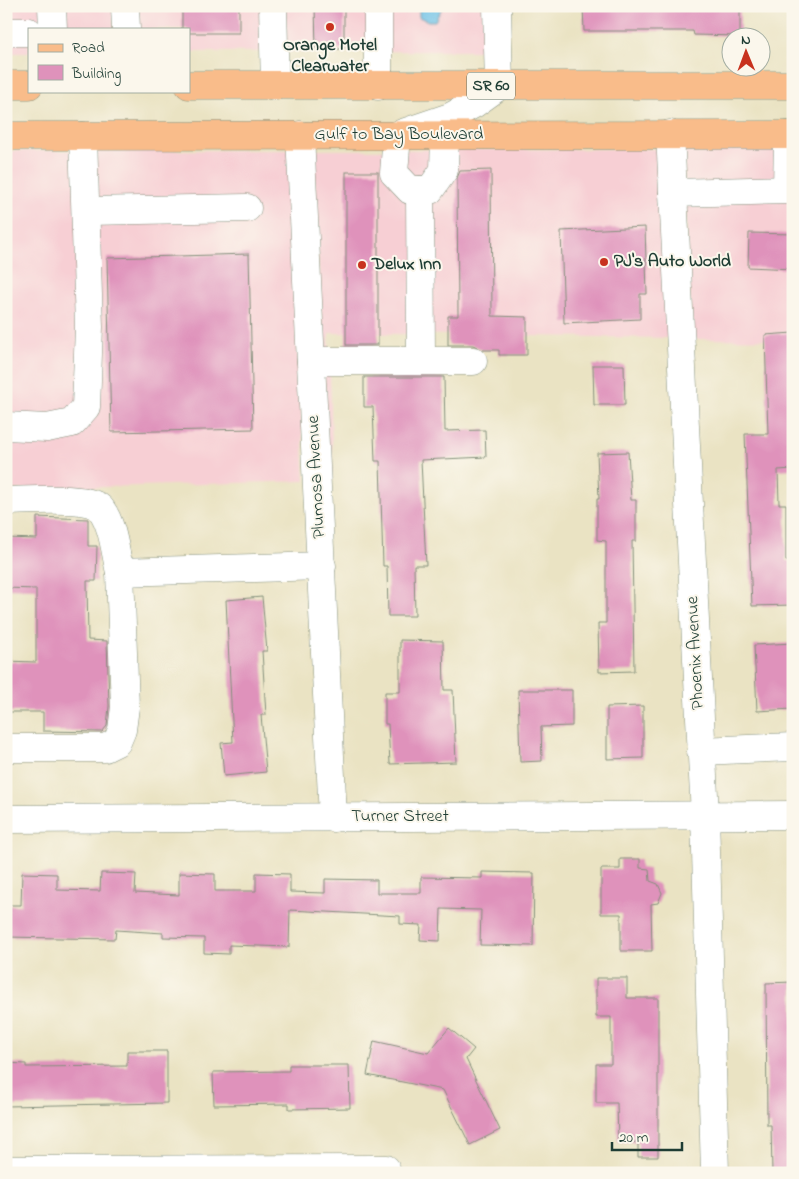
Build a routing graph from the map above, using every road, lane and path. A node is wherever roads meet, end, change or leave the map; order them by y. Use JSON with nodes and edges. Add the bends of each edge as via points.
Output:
{"nodes":[{"id":1,"x":52,"y":6,"type":"edge"},
{"id":2,"x":125,"y":6,"type":"edge"},
{"id":3,"x":273,"y":6,"type":"edge"},
{"id":4,"x":378,"y":6,"type":"edge"},
{"id":5,"x":497,"y":6,"type":"edge"},
{"id":6,"x":53,"y":28,"type":"edge"},
{"id":7,"x":126,"y":28,"type":"edge"},
{"id":8,"x":6,"y":32,"type":"edge"},
{"id":9,"x":28,"y":32,"type":"edge"},
{"id":10,"x":6,"y":85,"type":"edge"},
{"id":11,"x":28,"y":85,"type":"edge"},
{"id":12,"x":793,"y":85,"type":"edge"},
{"id":13,"x":190,"y":86,"type":"edge"},
{"id":14,"x":275,"y":86,"type":"junction"},
{"id":15,"x":378,"y":86,"type":"junction"},
{"id":16,"x":499,"y":86,"type":"junction"},
{"id":17,"x":670,"y":134,"type":"junction"},
{"id":18,"x":397,"y":135,"type":"junction"},
{"id":19,"x":445,"y":135,"type":"junction"},
{"id":20,"x":790,"y":135,"type":"edge"},
{"id":21,"x":6,"y":136,"type":"edge"},
{"id":22,"x":83,"y":136,"type":"junction"},
{"id":23,"x":300,"y":136,"type":"junction"},
{"id":24,"x":420,"y":190,"type":"junction"},
{"id":25,"x":673,"y":193,"type":"junction"},
{"id":26,"x":246,"y":208,"type":"dead end"},
{"id":27,"x":87,"y":211,"type":"junction"},
{"id":28,"x":421,"y":360,"type":"junction"},
{"id":29,"x":473,"y":361,"type":"dead end"},
{"id":30,"x":312,"y":362,"type":"junction"},
{"id":31,"x":6,"y":426,"type":"edge"},
{"id":32,"x":6,"y":501,"type":"edge"},
{"id":33,"x":322,"y":566,"type":"junction"},
{"id":34,"x":120,"y":572,"type":"junction"},
{"id":35,"x":793,"y":747,"type":"edge"},
{"id":36,"x":6,"y":748,"type":"edge"},
{"id":37,"x":701,"y":751,"type":"junction"},
{"id":38,"x":793,"y":815,"type":"edge"},
{"id":39,"x":704,"y":816,"type":"junction"},
{"id":40,"x":333,"y":818,"type":"junction"},
{"id":41,"x":6,"y":819,"type":"edge"},
{"id":42,"x":386,"y":1169,"type":"dead end"},
{"id":43,"x":6,"y":1170,"type":"edge"},
{"id":44,"x":715,"y":1173,"type":"edge"}],
"edges":[{"from":1,"to":6,"type":"street"},
{"from":2,"to":7,"type":"street"},
{"from":3,"to":14,"type":"street"},
{"from":4,"to":15,"type":"street"},
{"from":5,"to":16,"type":"street"},
{"from":8,"to":9,"type":"street"},
{"from":10,"to":11,"type":"main road"},
{"from":12,"to":16,"type":"main road","number":"SR 60"},
{"from":13,"to":14,"type":"main road","number":"SR 60"},
{"from":14,"to":15,"type":"main road","number":"SR 60"},
{"from":15,"to":16,"type":"main road","number":"SR 60"},
{"from":16,"to":18,"type":"street","via":[[450,117]]},
{"from":17,"to":19,"type":"main road","name":"Gulf to Bay Boulevard"},
{"from":17,"to":20,"type":"main road","name":"Gulf to Bay Boulevard"},
{"from":17,"to":25,"type":"street","name":"Phoenix Avenue"},
{"from":18,"to":19,"type":"main road","name":"Gulf to Bay Boulevard"},
{"from":18,"to":23,"type":"main road","name":"Gulf to Bay Boulevard"},
{"from":18,"to":24,"type":"street","via":[[394,173],[410,190]]},
{"from":19,"to":24,"type":"street","via":[[444,170],[430,190]]},
{"from":20,"to":25,"type":"street","via":[[788,190]]},
{"from":21,"to":22,"type":"main road","name":"Gulf to Bay Boulevard"},
{"from":22,"to":23,"type":"main road","name":"Gulf to Bay Boulevard"},
{"from":22,"to":27,"type":"street"},
{"from":23,"to":30,"type":"street","name":"Plumosa Avenue"},
{"from":24,"to":28,"type":"street"},
{"from":25,"to":37,"type":"street","name":"Phoenix Avenue"},
{"from":26,"to":27,"type":"street"},
{"from":27,"to":31,"type":"street","via":[[89,327],[86,407],[72,422],[47,428]]},
{"from":28,"to":29,"type":"street"},
{"from":28,"to":30,"type":"street"},
{"from":30,"to":33,"type":"street","name":"Plumosa Avenue"},
{"from":32,"to":34,"type":"street","via":[[83,501],[100,507],[107,519]]},
{"from":33,"to":34,"type":"street"},
{"from":33,"to":40,"type":"street","name":"Plumosa Avenue"},
{"from":34,"to":36,"type":"street","via":[[125,708],[117,742],[105,748]]},
{"from":35,"to":37,"type":"street"},
{"from":37,"to":39,"type":"street","name":"Phoenix Avenue"},
{"from":38,"to":39,"type":"street","name":"Turner Street"},
{"from":39,"to":40,"type":"street","name":"Turner Street"},
{"from":39,"to":44,"type":"street","name":"Phoenix Avenue"},
{"from":40,"to":41,"type":"street","name":"Turner Street"},
{"from":42,"to":43,"type":"street"}]}
